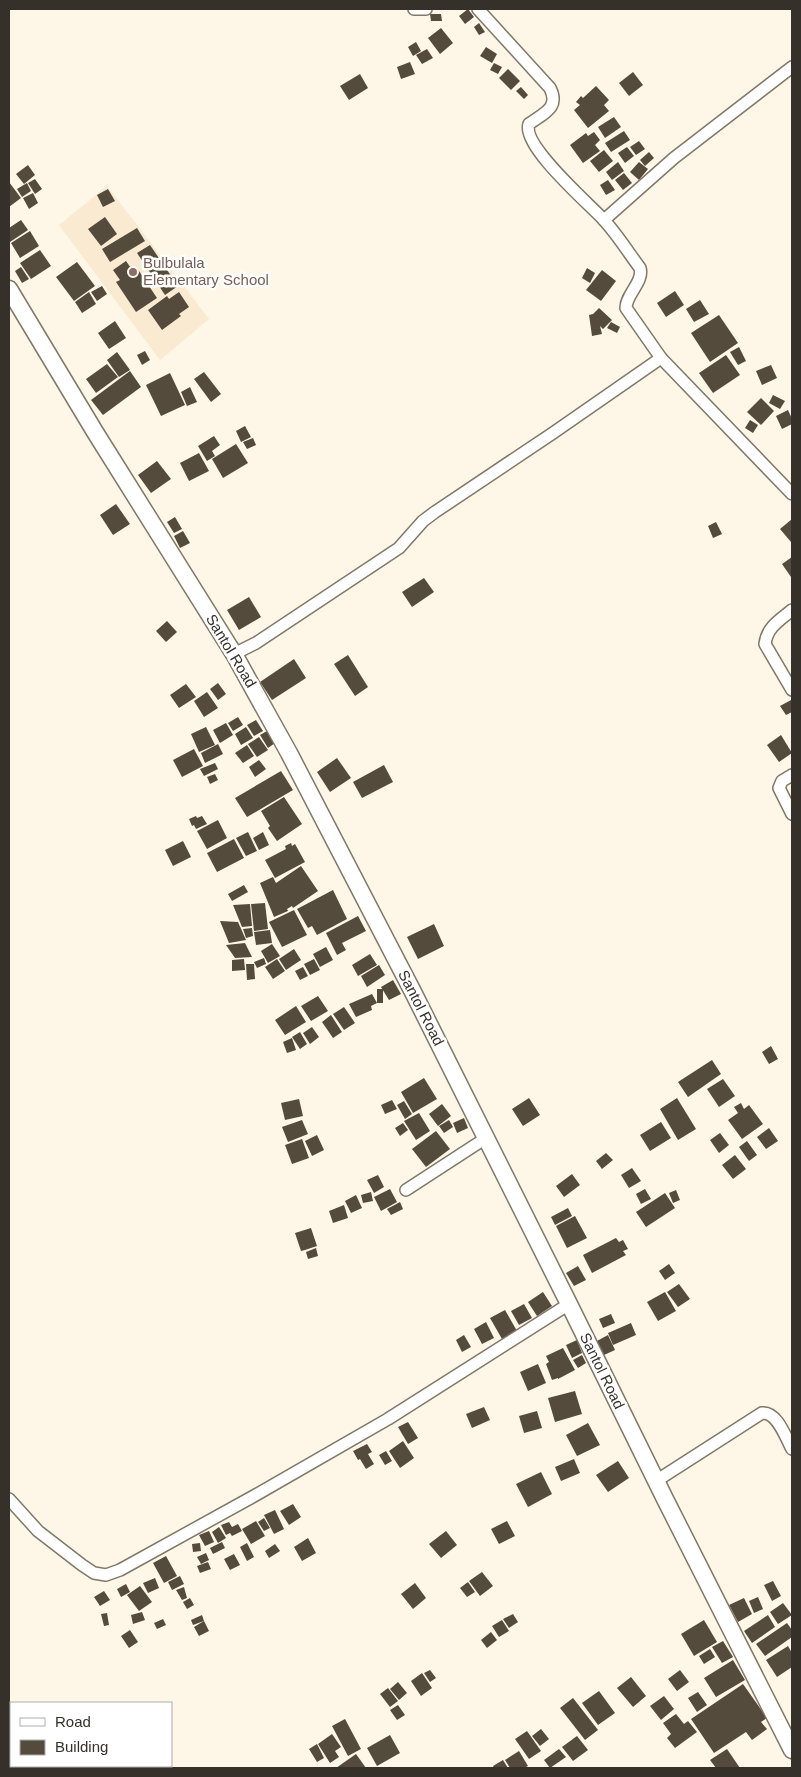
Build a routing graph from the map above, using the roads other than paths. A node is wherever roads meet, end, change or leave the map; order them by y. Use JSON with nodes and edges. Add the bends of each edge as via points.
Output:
{"nodes":[{"id":1,"x":414,"y":9,"type":"edge"},
{"id":2,"x":426,"y":9,"type":"edge"},
{"id":3,"x":478,"y":9,"type":"edge"},
{"id":4,"x":792,"y":67,"type":"edge"},
{"id":5,"x":604,"y":220,"type":"junction"},
{"id":6,"x":9,"y":289,"type":"edge"},
{"id":7,"x":661,"y":358,"type":"junction"},
{"id":8,"x":792,"y":494,"type":"edge"},
{"id":9,"x":792,"y":610,"type":"edge"},
{"id":10,"x":234,"y":654,"type":"junction"},
{"id":11,"x":792,"y":690,"type":"edge"},
{"id":12,"x":792,"y":775,"type":"edge"},
{"id":13,"x":792,"y":814,"type":"edge"},
{"id":14,"x":486,"y":1138,"type":"junction"},
{"id":15,"x":406,"y":1190,"type":"dead end"},
{"id":16,"x":570,"y":1304,"type":"junction"},
{"id":17,"x":792,"y":1448,"type":"edge"},
{"id":18,"x":656,"y":1481,"type":"junction"},
{"id":19,"x":9,"y":1499,"type":"edge"},
{"id":20,"x":792,"y":1750,"type":"edge"}],
"edges":[{"from":1,"to":2,"type":"street"},
{"from":3,"to":5,"type":"street","via":[[550,88],[554,98],[552,107],[530,124],[528,130],[556,172]]},
{"from":4,"to":5,"type":"street","via":[[674,158]]},
{"from":5,"to":7,"type":"street","via":[[640,268],[640,276],[626,308]]},
{"from":6,"to":10,"type":"main road","name":"Santol Road"},
{"from":7,"to":8,"type":"street"},
{"from":7,"to":10,"type":"street","via":[[435,512],[399,548]]},
{"from":9,"to":11,"type":"street","via":[[768,631],[765,644]]},
{"from":10,"to":14,"type":"main road","name":"Santol Road","via":[[307,786]]},
{"from":12,"to":13,"type":"street","via":[[782,781],[779,788]]},
{"from":14,"to":15,"type":"street"},
{"from":14,"to":16,"type":"main road","name":"Santol Road"},
{"from":16,"to":18,"type":"main road","name":"Santol Road"},
{"from":16,"to":19,"type":"street","via":[[388,1419],[254,1496],[106,1575],[94,1573],[82,1565],[46,1536]]},
{"from":17,"to":18,"type":"street","via":[[772,1416],[766,1412]]},
{"from":18,"to":20,"type":"main road","name":"Santol Road"}]}
